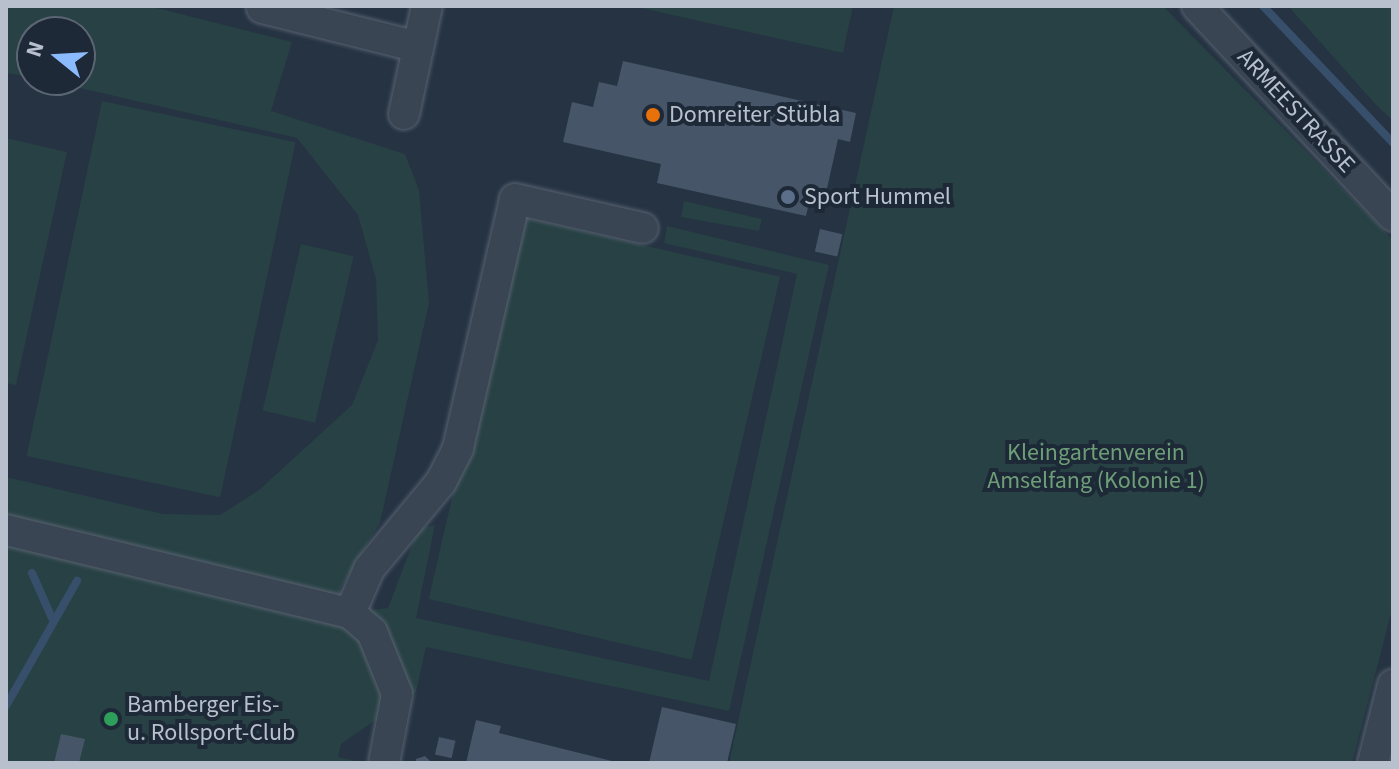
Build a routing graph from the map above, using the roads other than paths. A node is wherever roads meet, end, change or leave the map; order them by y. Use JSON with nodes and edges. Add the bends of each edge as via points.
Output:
{"nodes":[{"id":1,"x":427,"y":6,"type":"edge"},
{"id":2,"x":1197,"y":6,"type":"edge"},
{"id":3,"x":262,"y":8,"type":"edge"},
{"id":4,"x":418,"y":47,"type":"junction"},
{"id":5,"x":404,"y":114,"type":"dead end"},
{"id":6,"x":1393,"y":216,"type":"edge"},
{"id":7,"x":643,"y":228,"type":"dead end"},
{"id":8,"x":6,"y":530,"type":"edge"},
{"id":9,"x":350,"y":613,"type":"junction"},
{"id":10,"x":1393,"y":685,"type":"edge"},
{"id":11,"x":384,"y":763,"type":"edge"},
{"id":12,"x":1373,"y":763,"type":"edge"}],
"edges":[{"from":1,"to":4,"type":"street"},
{"from":2,"to":6,"type":"street","name":"ARMEESTRASSE"},
{"from":3,"to":4,"type":"street"},
{"from":4,"to":5,"type":"street"},
{"from":7,"to":9,"type":"street","via":[[515,199],[458,448],[441,482],[369,569]]},
{"from":8,"to":9,"type":"street"},
{"from":9,"to":11,"type":"street","via":[[372,632],[397,694]]},
{"from":10,"to":12,"type":"street"}]}
